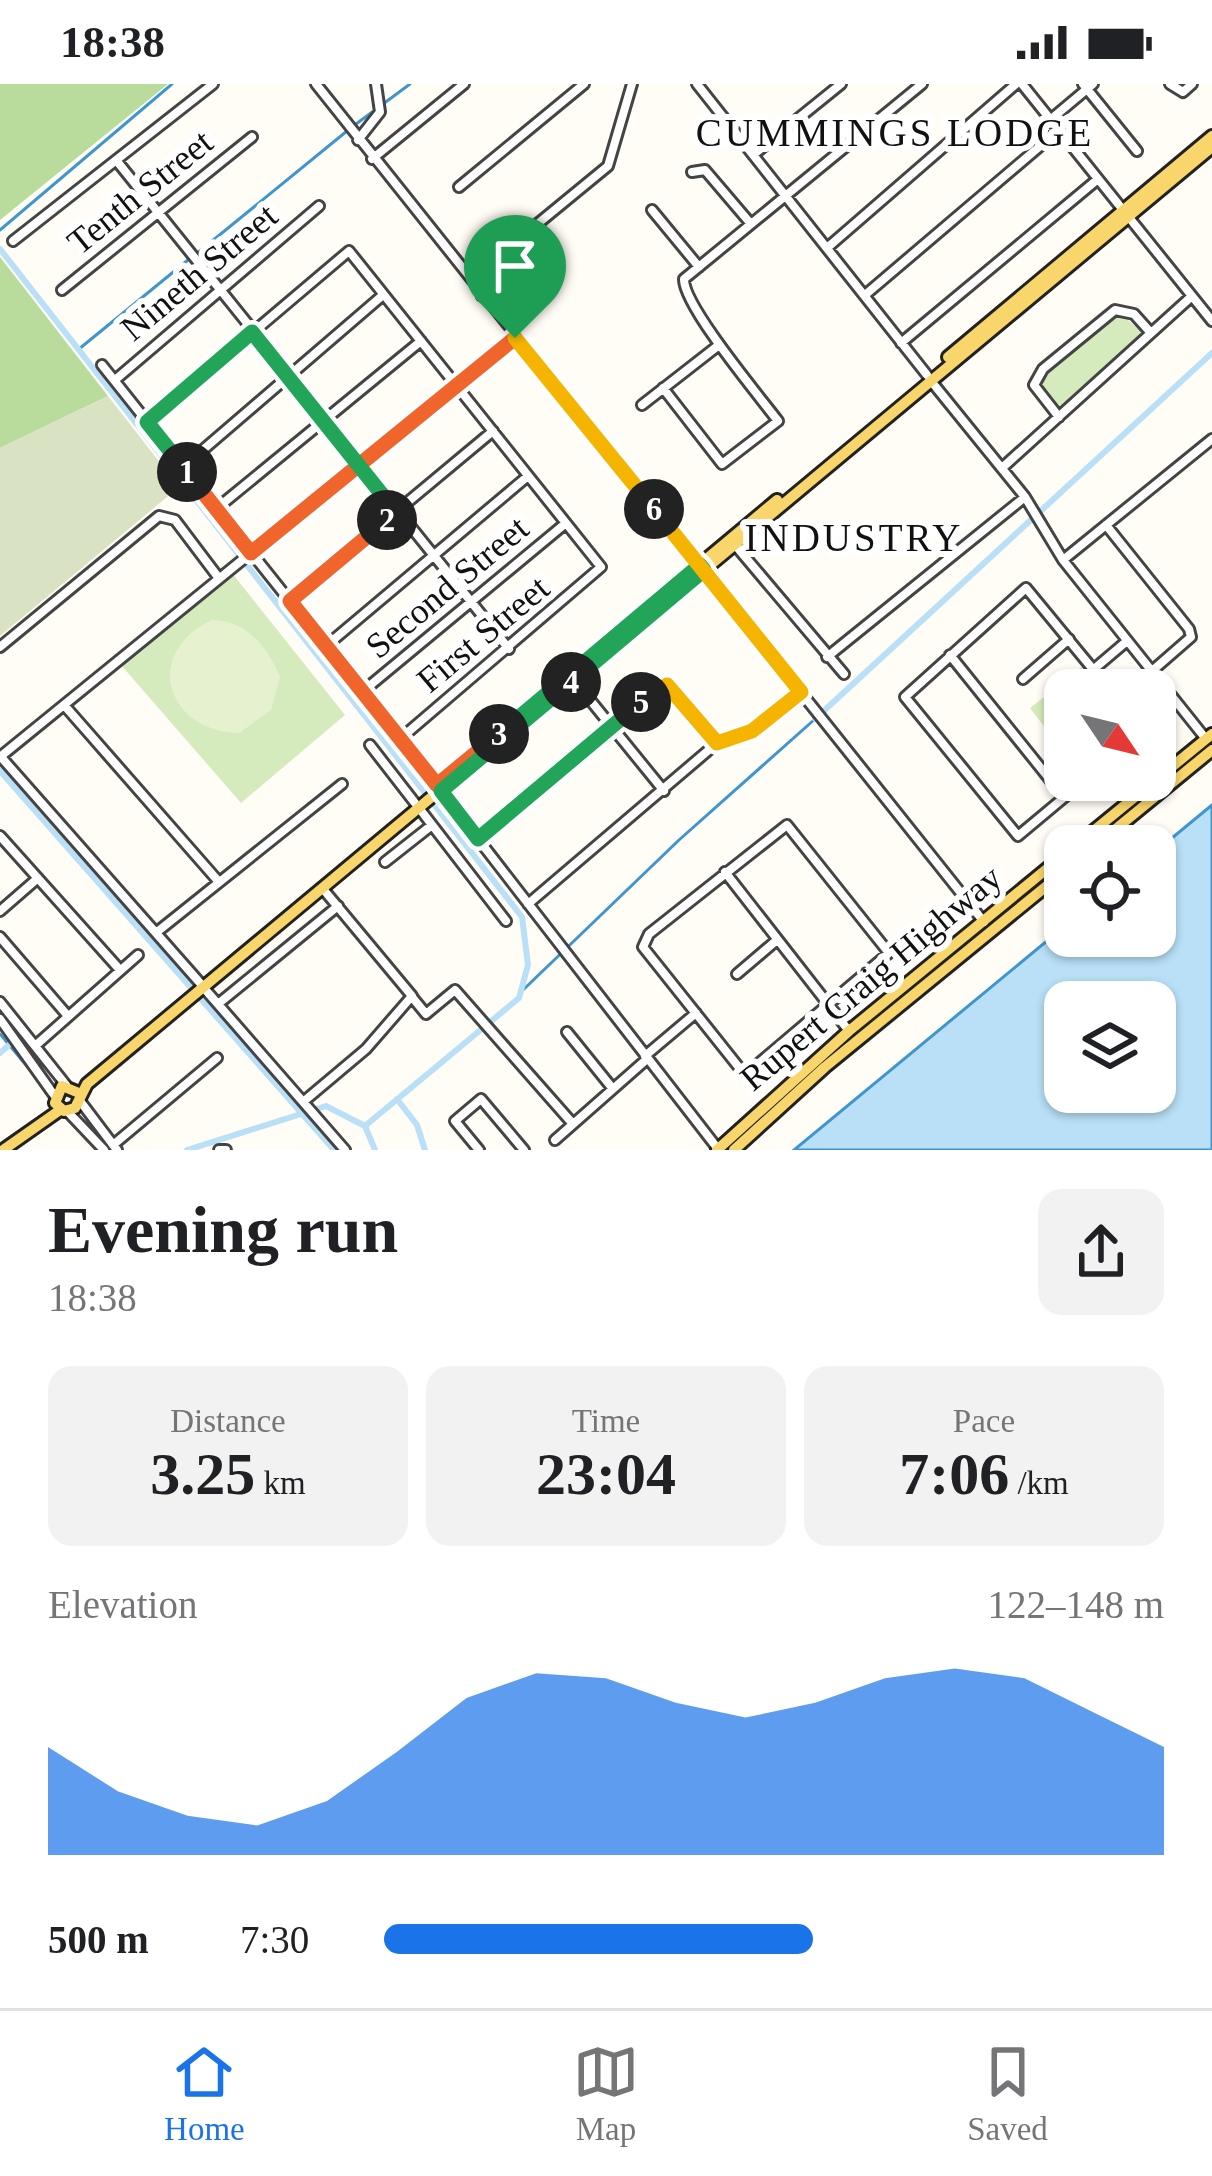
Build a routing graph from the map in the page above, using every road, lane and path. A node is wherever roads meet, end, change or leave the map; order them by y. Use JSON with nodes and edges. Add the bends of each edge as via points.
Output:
{"nodes":[{"id":1,"x":213,"y":84,"type":"edge"},
{"id":2,"x":316,"y":84,"type":"edge"},
{"id":3,"x":376,"y":84,"type":"edge"},
{"id":4,"x":464,"y":84,"type":"edge"},
{"id":5,"x":584,"y":84,"type":"edge"},
{"id":6,"x":632,"y":84,"type":"edge"},
{"id":7,"x":697,"y":84,"type":"edge"},
{"id":8,"x":841,"y":84,"type":"edge"},
{"id":9,"x":922,"y":84,"type":"edge"},
{"id":10,"x":1019,"y":84,"type":"edge"},
{"id":11,"x":1170,"y":84,"type":"edge"},
{"id":12,"x":1192,"y":84,"type":"edge"},
{"id":13,"x":1088,"y":86,"type":"edge"},
{"id":14,"x":1050,"y":120,"type":"junction"},
{"id":15,"x":1059,"y":130,"type":"junction"},
{"id":16,"x":1212,"y":136,"type":"edge"},
{"id":17,"x":252,"y":137,"type":"dead end"},
{"id":18,"x":358,"y":140,"type":"junction"},
{"id":19,"x":1212,"y":147,"type":"edge"},
{"id":20,"x":1137,"y":151,"type":"dead end"},
{"id":21,"x":754,"y":155,"type":"junction"},
{"id":22,"x":372,"y":159,"type":"junction"},
{"id":23,"x":116,"y":160,"type":"junction"},
{"id":24,"x":692,"y":172,"type":"dead end"},
{"id":25,"x":1098,"y":179,"type":"junction"},
{"id":26,"x":459,"y":187,"type":"dead end"},
{"id":27,"x":786,"y":196,"type":"junction"},
{"id":28,"x":319,"y":206,"type":"dead end"},
{"id":29,"x":652,"y":210,"type":"dead end"},
{"id":30,"x":158,"y":213,"type":"junction"},
{"id":31,"x":1125,"y":213,"type":"junction"},
{"id":32,"x":752,"y":224,"type":"junction"},
{"id":33,"x":13,"y":241,"type":"dead end"},
{"id":34,"x":827,"y":248,"type":"junction"},
{"id":35,"x":699,"y":267,"type":"junction"},
{"id":36,"x":62,"y":290,"type":"dead end"},
{"id":37,"x":219,"y":290,"type":"junction"},
{"id":38,"x":383,"y":295,"type":"junction"},
{"id":39,"x":865,"y":295,"type":"junction"},
{"id":40,"x":482,"y":296,"type":"junction"},
{"id":41,"x":1192,"y":296,"type":"junction"},
{"id":42,"x":1212,"y":321,"type":"edge"},
{"id":43,"x":252,"y":332,"type":"junction"},
{"id":44,"x":1151,"y":333,"type":"junction"},
{"id":45,"x":515,"y":338,"type":"junction"},
{"id":46,"x":421,"y":341,"type":"junction"},
{"id":47,"x":902,"y":344,"type":"junction"},
{"id":48,"x":719,"y":345,"type":"junction"},
{"id":49,"x":102,"y":365,"type":"dead end"},
{"id":50,"x":288,"y":377,"type":"junction"},
{"id":51,"x":929,"y":378,"type":"junction"},
{"id":52,"x":114,"y":380,"type":"junction"},
{"id":53,"x":457,"y":386,"type":"junction"},
{"id":54,"x":664,"y":388,"type":"junction"},
{"id":55,"x":642,"y":405,"type":"dead end"},
{"id":56,"x":1059,"y":417,"type":"junction"},
{"id":57,"x":147,"y":422,"type":"junction"},
{"id":58,"x":323,"y":422,"type":"junction"},
{"id":59,"x":493,"y":431,"type":"junction"},
{"id":60,"x":1212,"y":440,"type":"edge"},
{"id":61,"x":183,"y":466,"type":"junction"},
{"id":62,"x":358,"y":466,"type":"junction"},
{"id":63,"x":1002,"y":468,"type":"junction"},
{"id":64,"x":528,"y":476,"type":"junction"},
{"id":65,"x":1027,"y":502,"type":"junction"},
{"id":66,"x":216,"y":509,"type":"junction"},
{"id":67,"x":396,"y":512,"type":"junction"},
{"id":68,"x":566,"y":524,"type":"junction"},
{"id":69,"x":1106,"y":525,"type":"junction"},
{"id":70,"x":735,"y":545,"type":"junction"},
{"id":71,"x":249,"y":554,"type":"junction"},
{"id":72,"x":433,"y":557,"type":"junction"},
{"id":73,"x":1063,"y":560,"type":"junction"},
{"id":74,"x":702,"y":568,"type":"junction"},
{"id":75,"x":218,"y":577,"type":"junction"},
{"id":76,"x":290,"y":601,"type":"junction"},
{"id":77,"x":471,"y":602,"type":"junction"},
{"id":78,"x":1069,"y":639,"type":"junction"},
{"id":79,"x":1127,"y":641,"type":"junction"},
{"id":80,"x":326,"y":646,"type":"junction"},
{"id":81,"x":0,"y":647,"type":"edge"},
{"id":82,"x":509,"y":649,"type":"junction"},
{"id":83,"x":950,"y":655,"type":"junction"},
{"id":84,"x":827,"y":657,"type":"junction"},
{"id":85,"x":1093,"y":669,"type":"edge"},
{"id":86,"x":1095,"y":669,"type":"edge"},
{"id":87,"x":1150,"y":669,"type":"edge"},
{"id":88,"x":1154,"y":669,"type":"edge"},
{"id":89,"x":844,"y":674,"type":"dead end"},
{"id":90,"x":574,"y":679,"type":"junction"},
{"id":91,"x":1023,"y":679,"type":"dead end"},
{"id":92,"x":362,"y":692,"type":"junction"},
{"id":93,"x":801,"y":692,"type":"junction"},
{"id":94,"x":1176,"y":700,"type":"edge"},
{"id":95,"x":64,"y":705,"type":"junction"},
{"id":96,"x":612,"y":726,"type":"junction"},
{"id":97,"x":400,"y":739,"type":"junction"},
{"id":98,"x":1210,"y":741,"type":"edge"},
{"id":99,"x":717,"y":743,"type":"junction"},
{"id":100,"x":370,"y":745,"type":"dead end"},
{"id":101,"x":0,"y":757,"type":"edge"},
{"id":102,"x":1044,"y":772,"type":"edge"},
{"id":103,"x":341,"y":784,"type":"dead end"},
{"id":104,"x":438,"y":789,"type":"junction"},
{"id":105,"x":664,"y":790,"type":"junction"},
{"id":106,"x":1059,"y":801,"type":"edge"},
{"id":107,"x":418,"y":805,"type":"junction"},
{"id":108,"x":432,"y":825,"type":"junction"},
{"id":109,"x":1102,"y":825,"type":"edge"},
{"id":110,"x":1118,"y":825,"type":"edge"},
{"id":111,"x":0,"y":836,"type":"edge"},
{"id":112,"x":478,"y":839,"type":"junction"},
{"id":113,"x":385,"y":862,"type":"dead end"},
{"id":114,"x":725,"y":872,"type":"junction"},
{"id":115,"x":1044,"y":872,"type":"edge"},
{"id":116,"x":38,"y":878,"type":"junction"},
{"id":117,"x":219,"y":882,"type":"junction"},
{"id":118,"x":1044,"y":888,"type":"edge"},
{"id":119,"x":323,"y":889,"type":"junction"},
{"id":120,"x":528,"y":904,"type":"junction"},
{"id":121,"x":338,"y":906,"type":"junction"},
{"id":122,"x":0,"y":911,"type":"edge"},
{"id":123,"x":506,"y":921,"type":"dead end"},
{"id":124,"x":984,"y":922,"type":"junction"},
{"id":125,"x":157,"y":932,"type":"junction"},
{"id":126,"x":0,"y":937,"type":"edge"},
{"id":127,"x":778,"y":940,"type":"junction"},
{"id":128,"x":138,"y":955,"type":"dead end"},
{"id":129,"x":120,"y":970,"type":"junction"},
{"id":130,"x":737,"y":974,"type":"dead end"},
{"id":131,"x":197,"y":989,"type":"junction"},
{"id":132,"x":412,"y":996,"type":"junction"},
{"id":133,"x":0,"y":1002,"type":"edge"},
{"id":134,"x":218,"y":1004,"type":"junction"},
{"id":135,"x":830,"y":1007,"type":"junction"},
{"id":136,"x":696,"y":1012,"type":"junction"},
{"id":137,"x":68,"y":1016,"type":"junction"},
{"id":138,"x":0,"y":1019,"type":"edge"},
{"id":139,"x":850,"y":1031,"type":"junction"},
{"id":140,"x":567,"y":1032,"type":"dead end"},
{"id":141,"x":35,"y":1046,"type":"junction"},
{"id":142,"x":646,"y":1057,"type":"junction"},
{"id":143,"x":217,"y":1058,"type":"dead end"},
{"id":144,"x":613,"y":1089,"type":"junction"},
{"id":145,"x":74,"y":1091,"type":"junction"},
{"id":146,"x":303,"y":1102,"type":"junction"},
{"id":147,"x":59,"y":1104,"type":"junction"},
{"id":148,"x":573,"y":1124,"type":"junction"},
{"id":149,"x":555,"y":1140,"type":"dead end"},
{"id":150,"x":112,"y":1148,"type":"edge"},
{"id":151,"x":718,"y":1149,"type":"edge"},
{"id":152,"x":3,"y":1150,"type":"edge"},
{"id":153,"x":345,"y":1150,"type":"edge"},
{"id":154,"x":479,"y":1150,"type":"edge"},
{"id":155,"x":524,"y":1150,"type":"edge"},
{"id":156,"x":734,"y":1150,"type":"edge"}],
"edges":[{"from":1,"to":23,"type":"street"},
{"from":2,"to":18,"type":"street"},
{"from":3,"to":18,"type":"street","via":[[380,112]]},
{"from":4,"to":22,"type":"street"},
{"from":5,"to":26,"type":"street"},
{"from":6,"to":40,"type":"street","via":[[608,166],[524,235],[509,272]]},
{"from":7,"to":21,"type":"street"},
{"from":8,"to":21,"type":"street"},
{"from":9,"to":27,"type":"street"},
{"from":10,"to":14,"type":"street"},
{"from":10,"to":34,"type":"street"},
{"from":11,"to":12,"type":"street","via":[[1183,92]]},
{"from":13,"to":14,"type":"street"},
{"from":13,"to":20,"type":"street"},
{"from":14,"to":15,"type":"street"},
{"from":15,"to":25,"type":"street"},
{"from":15,"to":39,"type":"street"},
{"from":16,"to":31,"type":"main road"},
{"from":17,"to":30,"type":"street","name":"Tenth Street"},
{"from":18,"to":22,"type":"street"},
{"from":19,"to":31,"type":"main road"},
{"from":21,"to":27,"type":"street"},
{"from":22,"to":40,"type":"street"},
{"from":23,"to":30,"type":"street"},
{"from":23,"to":33,"type":"street"},
{"from":24,"to":32,"type":"street","via":[[705,170]]},
{"from":25,"to":31,"type":"street"},
{"from":25,"to":47,"type":"street"},
{"from":27,"to":32,"type":"street"},
{"from":27,"to":34,"type":"street"},
{"from":28,"to":37,"type":"street","name":"Nineth Street"},
{"from":29,"to":35,"type":"street"},
{"from":30,"to":36,"type":"street","name":"Tenth Street"},
{"from":30,"to":37,"type":"street"},
{"from":31,"to":41,"type":"street"},
{"from":31,"to":51,"type":"main road"},
{"from":32,"to":35,"type":"street"},
{"from":34,"to":39,"type":"street"},
{"from":35,"to":48,"type":"street","via":[[685,292]]},
{"from":37,"to":43,"type":"street"},
{"from":37,"to":52,"type":"street","name":"Nineth Street"},
{"from":38,"to":43,"type":"street","via":[[349,251]]},
{"from":38,"to":46,"type":"street"},
{"from":38,"to":50,"type":"street"},
{"from":39,"to":47,"type":"street"},
{"from":40,"to":45,"type":"street"},
{"from":41,"to":42,"type":"street"},
{"from":41,"to":44,"type":"street"},
{"from":43,"to":50,"type":"street"},
{"from":43,"to":57,"type":"street"},
{"from":44,"to":56,"type":"street"},
{"from":44,"to":56,"type":"street","via":[[1133,314],[1115,310],[1043,369],[1034,386]]},
{"from":45,"to":53,"type":"street"},
{"from":45,"to":74,"type":"street"},
{"from":46,"to":53,"type":"street"},
{"from":46,"to":58,"type":"street"},
{"from":47,"to":51,"type":"street"},
{"from":48,"to":54,"type":"street"},
{"from":48,"to":54,"type":"street","via":[[778,421],[722,464]]},
{"from":49,"to":52,"type":"street"},
{"from":50,"to":58,"type":"street"},
{"from":50,"to":61,"type":"street"},
{"from":51,"to":63,"type":"street"},
{"from":51,"to":70,"type":"main road"},
{"from":51,"to":74,"type":"main road"},
{"from":52,"to":57,"type":"street"},
{"from":53,"to":59,"type":"street"},
{"from":53,"to":62,"type":"street"},
{"from":54,"to":55,"type":"street"},
{"from":56,"to":63,"type":"street"},
{"from":57,"to":61,"type":"street"},
{"from":58,"to":62,"type":"street"},
{"from":58,"to":66,"type":"street"},
{"from":59,"to":64,"type":"street"},
{"from":59,"to":67,"type":"street"},
{"from":60,"to":69,"type":"street"},
{"from":61,"to":66,"type":"street"},
{"from":62,"to":67,"type":"street"},
{"from":62,"to":71,"type":"street"},
{"from":63,"to":65,"type":"street"},
{"from":64,"to":68,"type":"street"},
{"from":64,"to":72,"type":"street"},
{"from":65,"to":73,"type":"street"},
{"from":65,"to":84,"type":"street"},
{"from":66,"to":71,"type":"street"},
{"from":67,"to":72,"type":"street"},
{"from":67,"to":76,"type":"street"},
{"from":68,"to":77,"type":"street","name":"Second Street"},
{"from":68,"to":82,"type":"street","name":"First Street","via":[[600,570]]},
{"from":69,"to":73,"type":"street"},
{"from":69,"to":88,"type":"street","via":[[1190,629],[1191,637]]},
{"from":70,"to":74,"type":"main road"},
{"from":70,"to":84,"type":"street"},
{"from":71,"to":75,"type":"street"},
{"from":71,"to":76,"type":"street"},
{"from":72,"to":77,"type":"street"},
{"from":72,"to":80,"type":"street"},
{"from":73,"to":79,"type":"street"},
{"from":74,"to":90,"type":"main road"},
{"from":74,"to":93,"type":"street"},
{"from":74,"to":104,"type":"main road"},
{"from":75,"to":81,"type":"street","via":[[175,520],[159,516]]},
{"from":75,"to":95,"type":"street"},
{"from":76,"to":80,"type":"street"},
{"from":77,"to":82,"type":"street"},
{"from":77,"to":92,"type":"street","name":"Second Street"},
{"from":78,"to":83,"type":"street","via":[[1026,588]]},
{"from":78,"to":85,"type":"street"},
{"from":78,"to":91,"type":"street"},
{"from":79,"to":86,"type":"street"},
{"from":79,"to":87,"type":"street"},
{"from":80,"to":92,"type":"street"},
{"from":82,"to":97,"type":"street","name":"First Street"},
{"from":83,"to":102,"type":"street"},
{"from":83,"to":106,"type":"street","via":[[905,701],[1018,836]]},
{"from":84,"to":89,"type":"street"},
{"from":90,"to":96,"type":"street"},
{"from":90,"to":104,"type":"main road"},
{"from":92,"to":97,"type":"street"},
{"from":93,"to":99,"type":"street","via":[[752,731]]},
{"from":93,"to":124,"type":"street"},
{"from":94,"to":98,"type":"street"},
{"from":95,"to":101,"type":"street"},
{"from":95,"to":117,"type":"street"},
{"from":96,"to":99,"type":"street","via":[[665,684]]},
{"from":96,"to":105,"type":"street"},
{"from":96,"to":112,"type":"street"},
{"from":97,"to":104,"type":"street"},
{"from":98,"to":109,"type":"main road"},
{"from":98,"to":110,"type":"main road"},
{"from":99,"to":105,"type":"street"},
{"from":100,"to":107,"type":"street"},
{"from":101,"to":125,"type":"street"},
{"from":103,"to":117,"type":"street"},
{"from":104,"to":107,"type":"main road"},
{"from":104,"to":112,"type":"street"},
{"from":105,"to":120,"type":"street"},
{"from":107,"to":108,"type":"street"},
{"from":107,"to":119,"type":"main road"},
{"from":107,"to":131,"type":"main road"},
{"from":108,"to":113,"type":"street"},
{"from":108,"to":123,"type":"street"},
{"from":111,"to":116,"type":"street"},
{"from":112,"to":120,"type":"street"},
{"from":114,"to":127,"type":"street"},
{"from":114,"to":135,"type":"street","via":[[787,824],[887,945],[886,958]]},
{"from":114,"to":136,"type":"street","via":[[643,947]]},
{"from":115,"to":124,"type":"main road","name":"Rupert Craig Highway"},
{"from":116,"to":122,"type":"street"},
{"from":116,"to":129,"type":"street"},
{"from":117,"to":125,"type":"street"},
{"from":118,"to":156,"type":"main road","name":"Rupert Craig Highway"},
{"from":119,"to":121,"type":"street"},
{"from":119,"to":131,"type":"main road"},
{"from":120,"to":142,"type":"street"},
{"from":121,"to":132,"type":"street"},
{"from":121,"to":134,"type":"street"},
{"from":124,"to":139,"type":"main road","name":"Rupert Craig Highway"},
{"from":125,"to":131,"type":"street"},
{"from":126,"to":137,"type":"street"},
{"from":127,"to":130,"type":"street"},
{"from":127,"to":135,"type":"street"},
{"from":128,"to":129,"type":"street"},
{"from":129,"to":137,"type":"street"},
{"from":131,"to":134,"type":"street"},
{"from":131,"to":145,"type":"main road"},
{"from":132,"to":146,"type":"street"},
{"from":132,"to":148,"type":"street","via":[[427,1014],[455,990]]},
{"from":133,"to":141,"type":"street"},
{"from":134,"to":146,"type":"street"},
{"from":135,"to":136,"type":"street","via":[[745,1076]]},
{"from":135,"to":139,"type":"street"},
{"from":136,"to":142,"type":"street"},
{"from":137,"to":141,"type":"street"},
{"from":138,"to":147,"type":"street"},
{"from":139,"to":151,"type":"main road","name":"Rupert Craig Highway"},
{"from":140,"to":144,"type":"street"},
{"from":141,"to":145,"type":"street"},
{"from":142,"to":144,"type":"street"},
{"from":142,"to":151,"type":"street"},
{"from":143,"to":150,"type":"street"},
{"from":144,"to":148,"type":"street"},
{"from":145,"to":147,"type":"main road"},
{"from":145,"to":147,"type":"main road"},
{"from":145,"to":150,"type":"street"},
{"from":146,"to":153,"type":"street"},
{"from":147,"to":150,"type":"street"},
{"from":147,"to":152,"type":"main road"},
{"from":148,"to":149,"type":"street"},
{"from":154,"to":155,"type":"street","via":[[455,1120],[481,1099]]}]}
